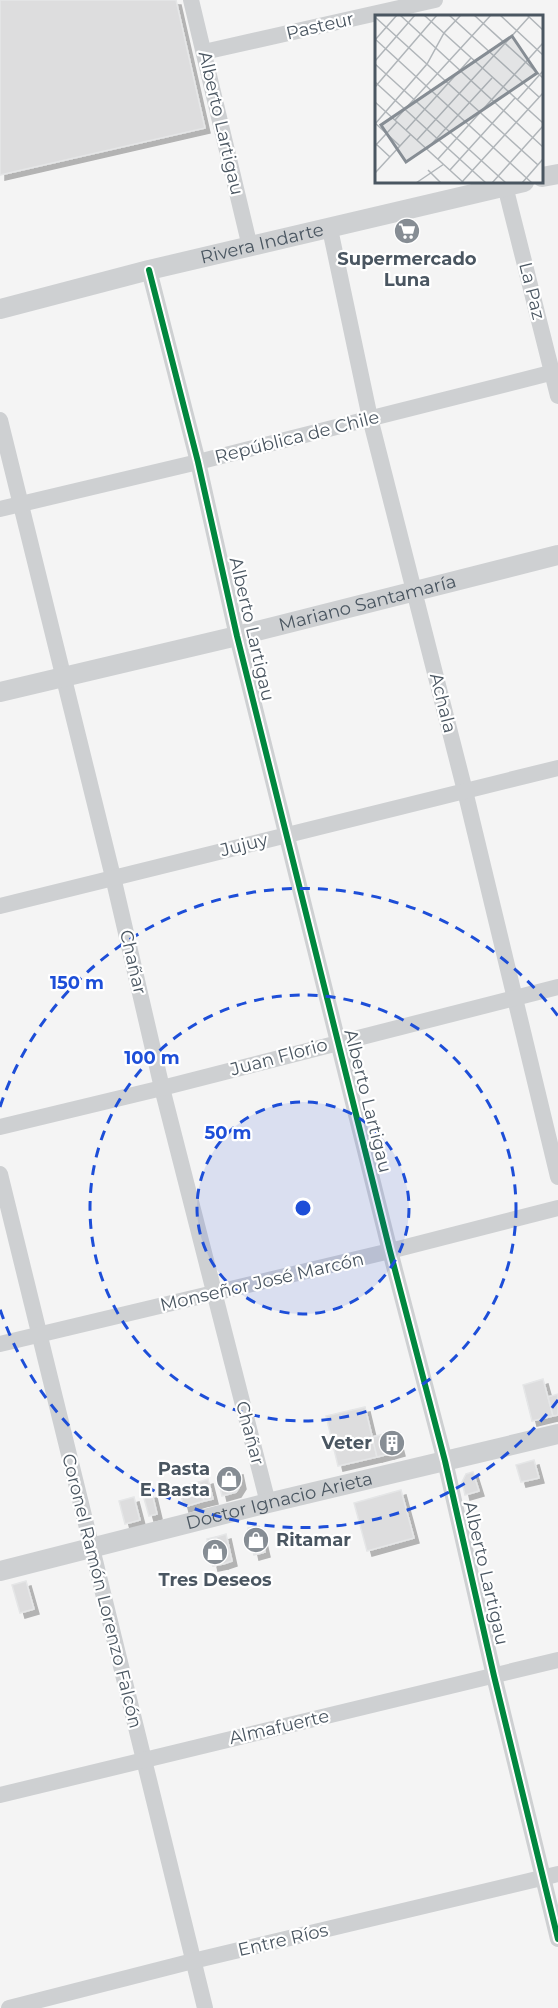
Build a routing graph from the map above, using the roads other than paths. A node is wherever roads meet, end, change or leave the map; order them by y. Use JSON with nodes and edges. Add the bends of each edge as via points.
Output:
{"nodes":[{"id":1,"x":191,"y":0,"type":"edge"},
{"id":2,"x":434,"y":0,"type":"edge"},
{"id":3,"x":438,"y":15,"type":"edge"},
{"id":4,"x":204,"y":52,"type":"junction"},
{"id":5,"x":558,"y":174,"type":"edge"},
{"id":6,"x":543,"y":177,"type":"edge"},
{"id":7,"x":515,"y":184,"type":"edge"},
{"id":8,"x":479,"y":187,"type":"edge"},
{"id":9,"x":330,"y":229,"type":"junction"},
{"id":10,"x":250,"y":247,"type":"junction"},
{"id":11,"x":149,"y":270,"type":"junction"},
{"id":12,"x":0,"y":309,"type":"edge"},
{"id":13,"x":555,"y":372,"type":"edge"},
{"id":14,"x":558,"y":396,"type":"edge"},
{"id":15,"x":370,"y":418,"type":"junction"},
{"id":16,"x":0,"y":420,"type":"edge"},
{"id":17,"x":198,"y":462,"type":"junction"},
{"id":18,"x":21,"y":503,"type":"junction"},
{"id":19,"x":0,"y":509,"type":"edge"},
{"id":20,"x":558,"y":555,"type":"edge"},
{"id":21,"x":414,"y":591,"type":"junction"},
{"id":22,"x":237,"y":636,"type":"junction"},
{"id":23,"x":63,"y":678,"type":"junction"},
{"id":24,"x":0,"y":692,"type":"edge"},
{"id":25,"x":558,"y":768,"type":"edge"},
{"id":26,"x":465,"y":791,"type":"junction"},
{"id":27,"x":287,"y":834,"type":"junction"},
{"id":28,"x":113,"y":877,"type":"junction"},
{"id":29,"x":0,"y":906,"type":"edge"},
{"id":30,"x":558,"y":987,"type":"edge"},
{"id":31,"x":514,"y":999,"type":"junction"},
{"id":32,"x":338,"y":1042,"type":"junction"},
{"id":33,"x":162,"y":1088,"type":"junction"},
{"id":34,"x":0,"y":1127,"type":"edge"},
{"id":35,"x":0,"y":1174,"type":"edge"},
{"id":36,"x":558,"y":1176,"type":"edge"},
{"id":37,"x":558,"y":1208,"type":"edge"},
{"id":38,"x":390,"y":1251,"type":"junction"},
{"id":39,"x":213,"y":1293,"type":"junction"},
{"id":40,"x":39,"y":1334,"type":"junction"},
{"id":41,"x":0,"y":1344,"type":"edge"},
{"id":42,"x":558,"y":1434,"type":"edge"},
{"id":43,"x":444,"y":1461,"type":"junction"},
{"id":44,"x":268,"y":1503,"type":"junction"},
{"id":45,"x":92,"y":1548,"type":"junction"},
{"id":46,"x":0,"y":1571,"type":"edge"},
{"id":47,"x":558,"y":1660,"type":"edge"},
{"id":48,"x":494,"y":1676,"type":"junction"},
{"id":49,"x":144,"y":1759,"type":"junction"},
{"id":50,"x":0,"y":1795,"type":"edge"},
{"id":51,"x":551,"y":1876,"type":"edge"},
{"id":52,"x":558,"y":1939,"type":"edge"},
{"id":53,"x":193,"y":1961,"type":"junction"},
{"id":54,"x":9,"y":2008,"type":"edge"},
{"id":55,"x":205,"y":2008,"type":"edge"}],
"edges":[{"from":1,"to":4,"type":"street","name":"Alberto Lartigau"},
{"from":2,"to":3,"type":"street"},
{"from":2,"to":4,"type":"street","name":"Pasteur"},
{"from":4,"to":10,"type":"street","name":"Alberto Lartigau"},
{"from":5,"to":6,"type":"street"},
{"from":7,"to":8,"type":"street","name":"Rivera Indarte"},
{"from":7,"to":13,"type":"street","name":"La Paz"},
{"from":8,"to":9,"type":"street","name":"Rivera Indarte"},
{"from":9,"to":10,"type":"street","name":"Rivera Indarte"},
{"from":9,"to":15,"type":"street","name":"Achala"},
{"from":10,"to":11,"type":"street","name":"Rivera Indarte"},
{"from":11,"to":12,"type":"street","name":"Rivera Indarte"},
{"from":11,"to":17,"type":"street","name":"Alberto Lartigau"},
{"from":13,"to":14,"type":"street","name":"La Paz"},
{"from":13,"to":15,"type":"street","name":"República de Chile"},
{"from":15,"to":17,"type":"street","name":"República de Chile"},
{"from":15,"to":21,"type":"street","name":"Achala"},
{"from":16,"to":18,"type":"street","name":"Chañar"},
{"from":17,"to":18,"type":"street","name":"República de Chile"},
{"from":17,"to":22,"type":"street","name":"Alberto Lartigau"},
{"from":18,"to":19,"type":"street","name":"República de Chile"},
{"from":18,"to":23,"type":"street","name":"Chañar"},
{"from":20,"to":21,"type":"street","name":"Mariano Santamaría"},
{"from":21,"to":22,"type":"street","name":"Mariano Santamaría"},
{"from":21,"to":26,"type":"street","name":"Achala"},
{"from":22,"to":23,"type":"street","name":"Mariano Santamaría"},
{"from":22,"to":27,"type":"street","name":"Alberto Lartigau"},
{"from":23,"to":24,"type":"street","name":"Mariano Santamaría"},
{"from":23,"to":28,"type":"street","name":"Chañar"},
{"from":25,"to":26,"type":"street","name":"Jujuy"},
{"from":26,"to":27,"type":"street","name":"Jujuy"},
{"from":26,"to":31,"type":"street","name":"Achala"},
{"from":27,"to":28,"type":"street","name":"Jujuy"},
{"from":27,"to":32,"type":"street","name":"Alberto Lartigau"},
{"from":28,"to":29,"type":"street","name":"Jujuy"},
{"from":28,"to":33,"type":"street","name":"Chañar"},
{"from":30,"to":31,"type":"street","name":"Juan Florio"},
{"from":31,"to":32,"type":"street","name":"Juan Florio"},
{"from":31,"to":36,"type":"street","name":"Achala"},
{"from":32,"to":33,"type":"street","name":"Juan Florio"},
{"from":32,"to":38,"type":"street","name":"Alberto Lartigau"},
{"from":33,"to":34,"type":"street","name":"Juan Florio"},
{"from":33,"to":39,"type":"street","name":"Chañar"},
{"from":35,"to":40,"type":"street","name":"Coronel Ramón Lorenzo Falcón"},
{"from":37,"to":38,"type":"street","name":"Monseñor José Marcón"},
{"from":38,"to":39,"type":"street","name":"Monseñor José Marcón"},
{"from":38,"to":43,"type":"street","name":"Alberto Lartigau"},
{"from":39,"to":40,"type":"street","name":"Monseñor José Marcón"},
{"from":39,"to":44,"type":"street","name":"Chañar"},
{"from":40,"to":41,"type":"street","name":"Monseñor José Marcón"},
{"from":40,"to":45,"type":"street","name":"Coronel Ramón Lorenzo Falcón"},
{"from":42,"to":43,"type":"street","name":"Doctor Ignacio Arieta"},
{"from":43,"to":44,"type":"street","name":"Doctor Ignacio Arieta"},
{"from":43,"to":48,"type":"street","name":"Alberto Lartigau"},
{"from":44,"to":45,"type":"street","name":"Doctor Ignacio Arieta"},
{"from":45,"to":46,"type":"street","name":"Doctor Ignacio Arieta"},
{"from":45,"to":49,"type":"street","name":"Coronel Ramón Lorenzo Falcón"},
{"from":47,"to":48,"type":"street","name":"Almafuerte"},
{"from":48,"to":49,"type":"street","name":"Almafuerte"},
{"from":48,"to":51,"type":"street","name":"Alberto Lartigau"},
{"from":49,"to":50,"type":"street","name":"Almafuerte"},
{"from":49,"to":53,"type":"street","name":"Coronel Ramón Lorenzo Falcón"},
{"from":51,"to":52,"type":"street","name":"Alberto Lartigau"},
{"from":51,"to":53,"type":"street","name":"Entre Ríos"},
{"from":53,"to":54,"type":"street","name":"Entre Ríos"},
{"from":53,"to":55,"type":"street","name":"Coronel Ramón Lorenzo Falcón"}]}
